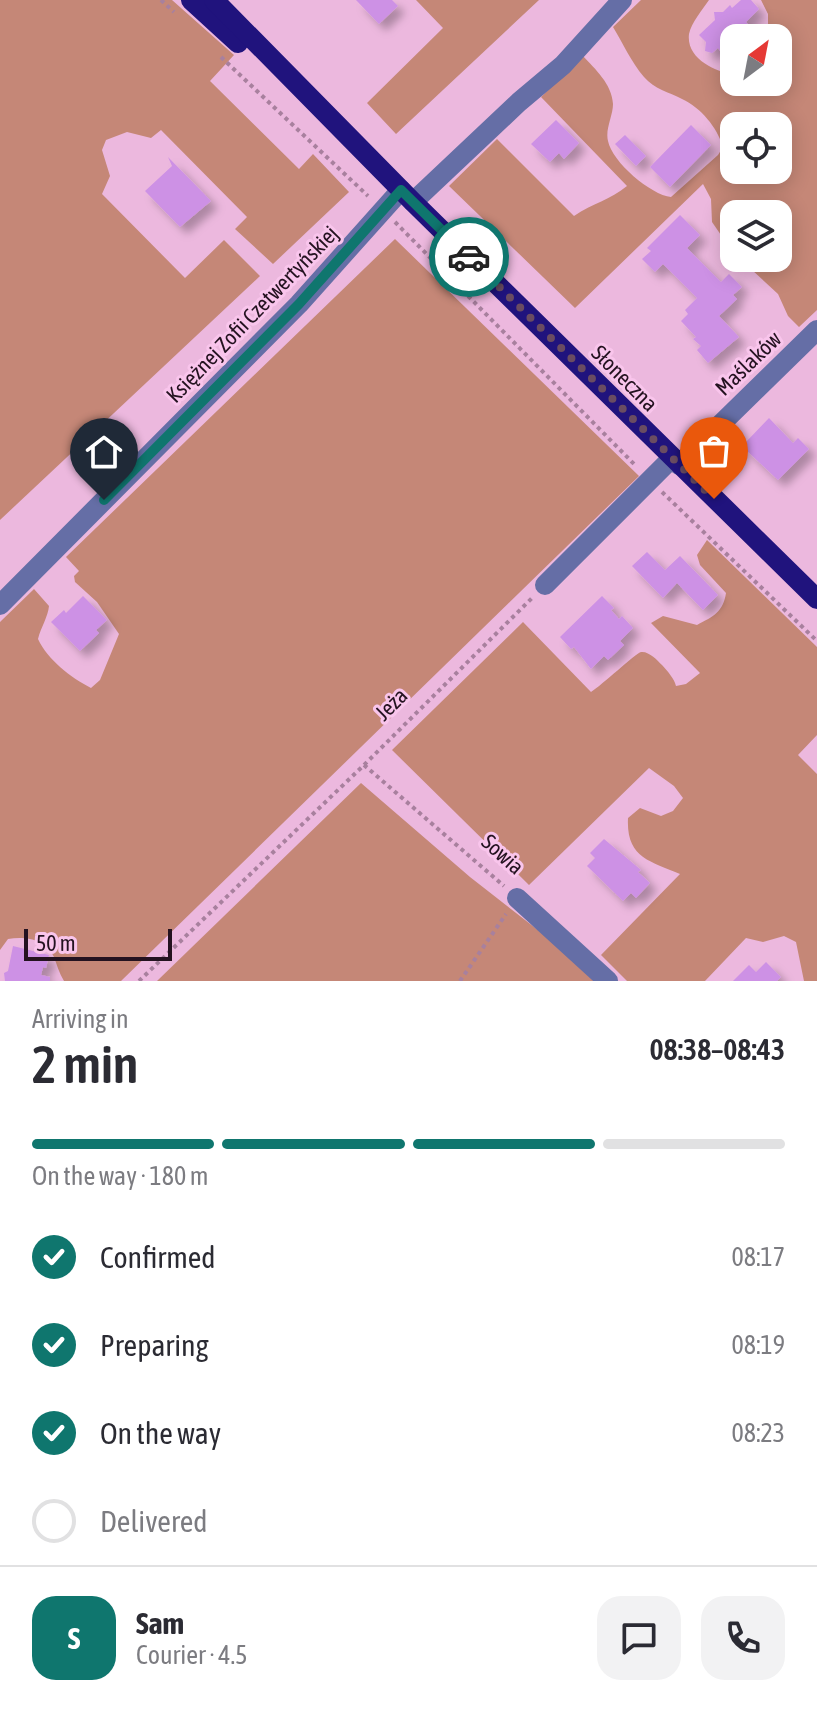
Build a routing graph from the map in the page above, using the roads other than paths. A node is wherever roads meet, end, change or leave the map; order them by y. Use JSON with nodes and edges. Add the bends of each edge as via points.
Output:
{"nodes":[{"id":1,"x":191,"y":0,"type":"edge"},
{"id":2,"x":214,"y":0,"type":"edge"},
{"id":3,"x":622,"y":0,"type":"edge"},
{"id":4,"x":407,"y":196,"type":"junction"},
{"id":5,"x":817,"y":330,"type":"edge"},
{"id":6,"x":675,"y":462,"type":"junction"},
{"id":7,"x":545,"y":585,"type":"road end"},
{"id":8,"x":817,"y":599,"type":"edge"},
{"id":9,"x":0,"y":605,"type":"edge"},
{"id":10,"x":517,"y":898,"type":"road end"},
{"id":11,"x":608,"y":981,"type":"edge"}],
"edges":[{"from":1,"to":4,"type":"main road","name":"Słoneczna"},
{"from":2,"to":4,"type":"main road","name":"Słoneczna"},
{"from":3,"to":4,"type":"street","name":"Księżnej Zofii Czetwertyńskiej","via":[[563,65]]},
{"from":4,"to":6,"type":"main road","name":"Słoneczna"},
{"from":4,"to":9,"type":"street","name":"Księżnej Zofii Czetwertyńskiej","via":[[382,210],[299,304]]},
{"from":5,"to":6,"type":"street","name":"Maślaków"},
{"from":6,"to":7,"type":"street","via":[[650,480]]},
{"from":6,"to":8,"type":"main road","name":"Słoneczna"},
{"from":10,"to":11,"type":"street","name":"Sowia"}]}
